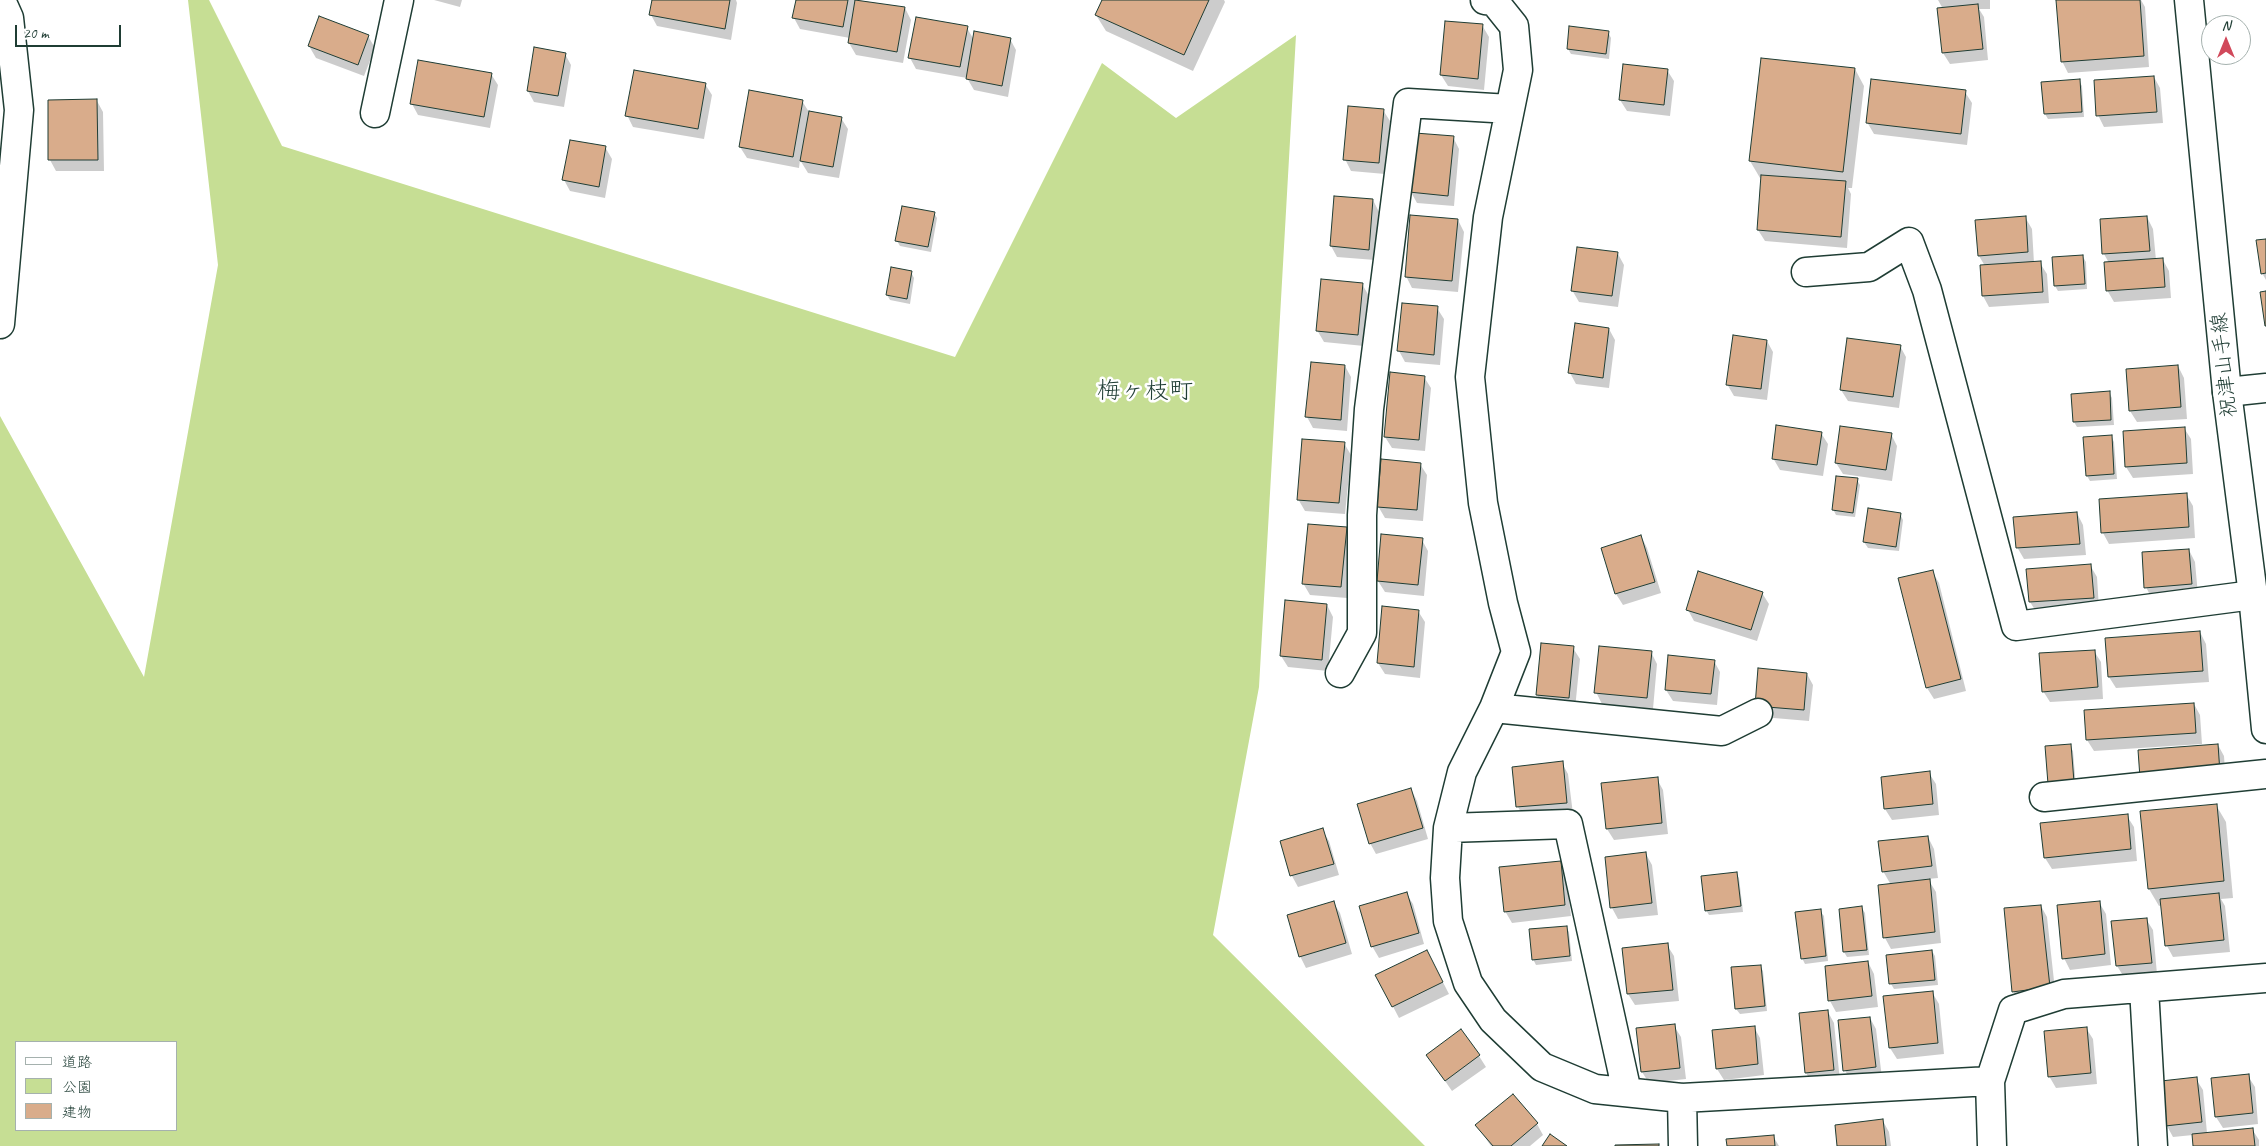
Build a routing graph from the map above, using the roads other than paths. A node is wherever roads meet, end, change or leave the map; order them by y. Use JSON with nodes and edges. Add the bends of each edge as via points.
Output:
{"nodes":[{"id":1,"x":1,"y":0,"type":"edge"},
{"id":2,"x":400,"y":0,"type":"edge"},
{"id":3,"x":1485,"y":0,"type":"edge"},
{"id":4,"x":2189,"y":0,"type":"edge"},
{"id":5,"x":1510,"y":109,"type":"junction"},
{"id":6,"x":375,"y":113,"type":"dead end"},
{"id":7,"x":1806,"y":272,"type":"dead end"},
{"id":8,"x":0,"y":324,"type":"edge"},
{"id":9,"x":2266,"y":388,"type":"edge"},
{"id":10,"x":2227,"y":392,"type":"junction"},
{"id":11,"x":2254,"y":595,"type":"junction"},
{"id":12,"x":1340,"y":673,"type":"dead end"},
{"id":13,"x":1494,"y":708,"type":"junction"},
{"id":14,"x":1758,"y":713,"type":"dead end"},
{"id":15,"x":2266,"y":729,"type":"edge"},
{"id":16,"x":2266,"y":774,"type":"edge"},
{"id":17,"x":2044,"y":797,"type":"dead end"},
{"id":18,"x":1448,"y":828,"type":"junction"},
{"id":19,"x":2266,"y":978,"type":"edge"},
{"id":20,"x":2144,"y":988,"type":"junction"},
{"id":21,"x":1990,"y":1081,"type":"junction"},
{"id":22,"x":1627,"y":1092,"type":"junction"},
{"id":23,"x":1682,"y":1098,"type":"junction"},
{"id":24,"x":1683,"y":1146,"type":"edge"},
{"id":25,"x":1992,"y":1146,"type":"edge"},
{"id":26,"x":2153,"y":1146,"type":"edge"}],
"edges":[{"from":1,"to":8,"type":"street","via":[[9,18],[19,110]]},
{"from":2,"to":6,"type":"street"},
{"from":3,"to":5,"type":"street","via":[[1494,1],[1514,26],[1518,70]]},
{"from":4,"to":10,"type":"street","name":"祝津山手線"},
{"from":5,"to":12,"type":"street","via":[[1408,103],[1369,409],[1362,516],[1362,634]]},
{"from":5,"to":13,"type":"street","via":[[1488,217],[1470,377],[1483,503],[1516,652]]},
{"from":7,"to":11,"type":"street","via":[[1869,267],[1909,242],[1927,290],[2016,626]]},
{"from":9,"to":10,"type":"street"},
{"from":10,"to":11,"type":"street","name":"祝津山手線"},
{"from":11,"to":15,"type":"street","name":"祝津山手線"},
{"from":13,"to":14,"type":"street","via":[[1722,731]]},
{"from":13,"to":18,"type":"street","via":[[1462,772]]},
{"from":16,"to":17,"type":"street"},
{"from":18,"to":22,"type":"street","via":[[1445,878],[1448,921],[1468,983],[1493,1020],[1542,1067],[1595,1089]]},
{"from":18,"to":22,"type":"street","via":[[1568,824]]},
{"from":19,"to":20,"type":"street"},
{"from":20,"to":21,"type":"street","via":[[2064,994],[2013,1010]]},
{"from":20,"to":26,"type":"street"},
{"from":21,"to":23,"type":"street"},
{"from":21,"to":25,"type":"street"},
{"from":22,"to":23,"type":"street"},
{"from":23,"to":24,"type":"street"}]}
